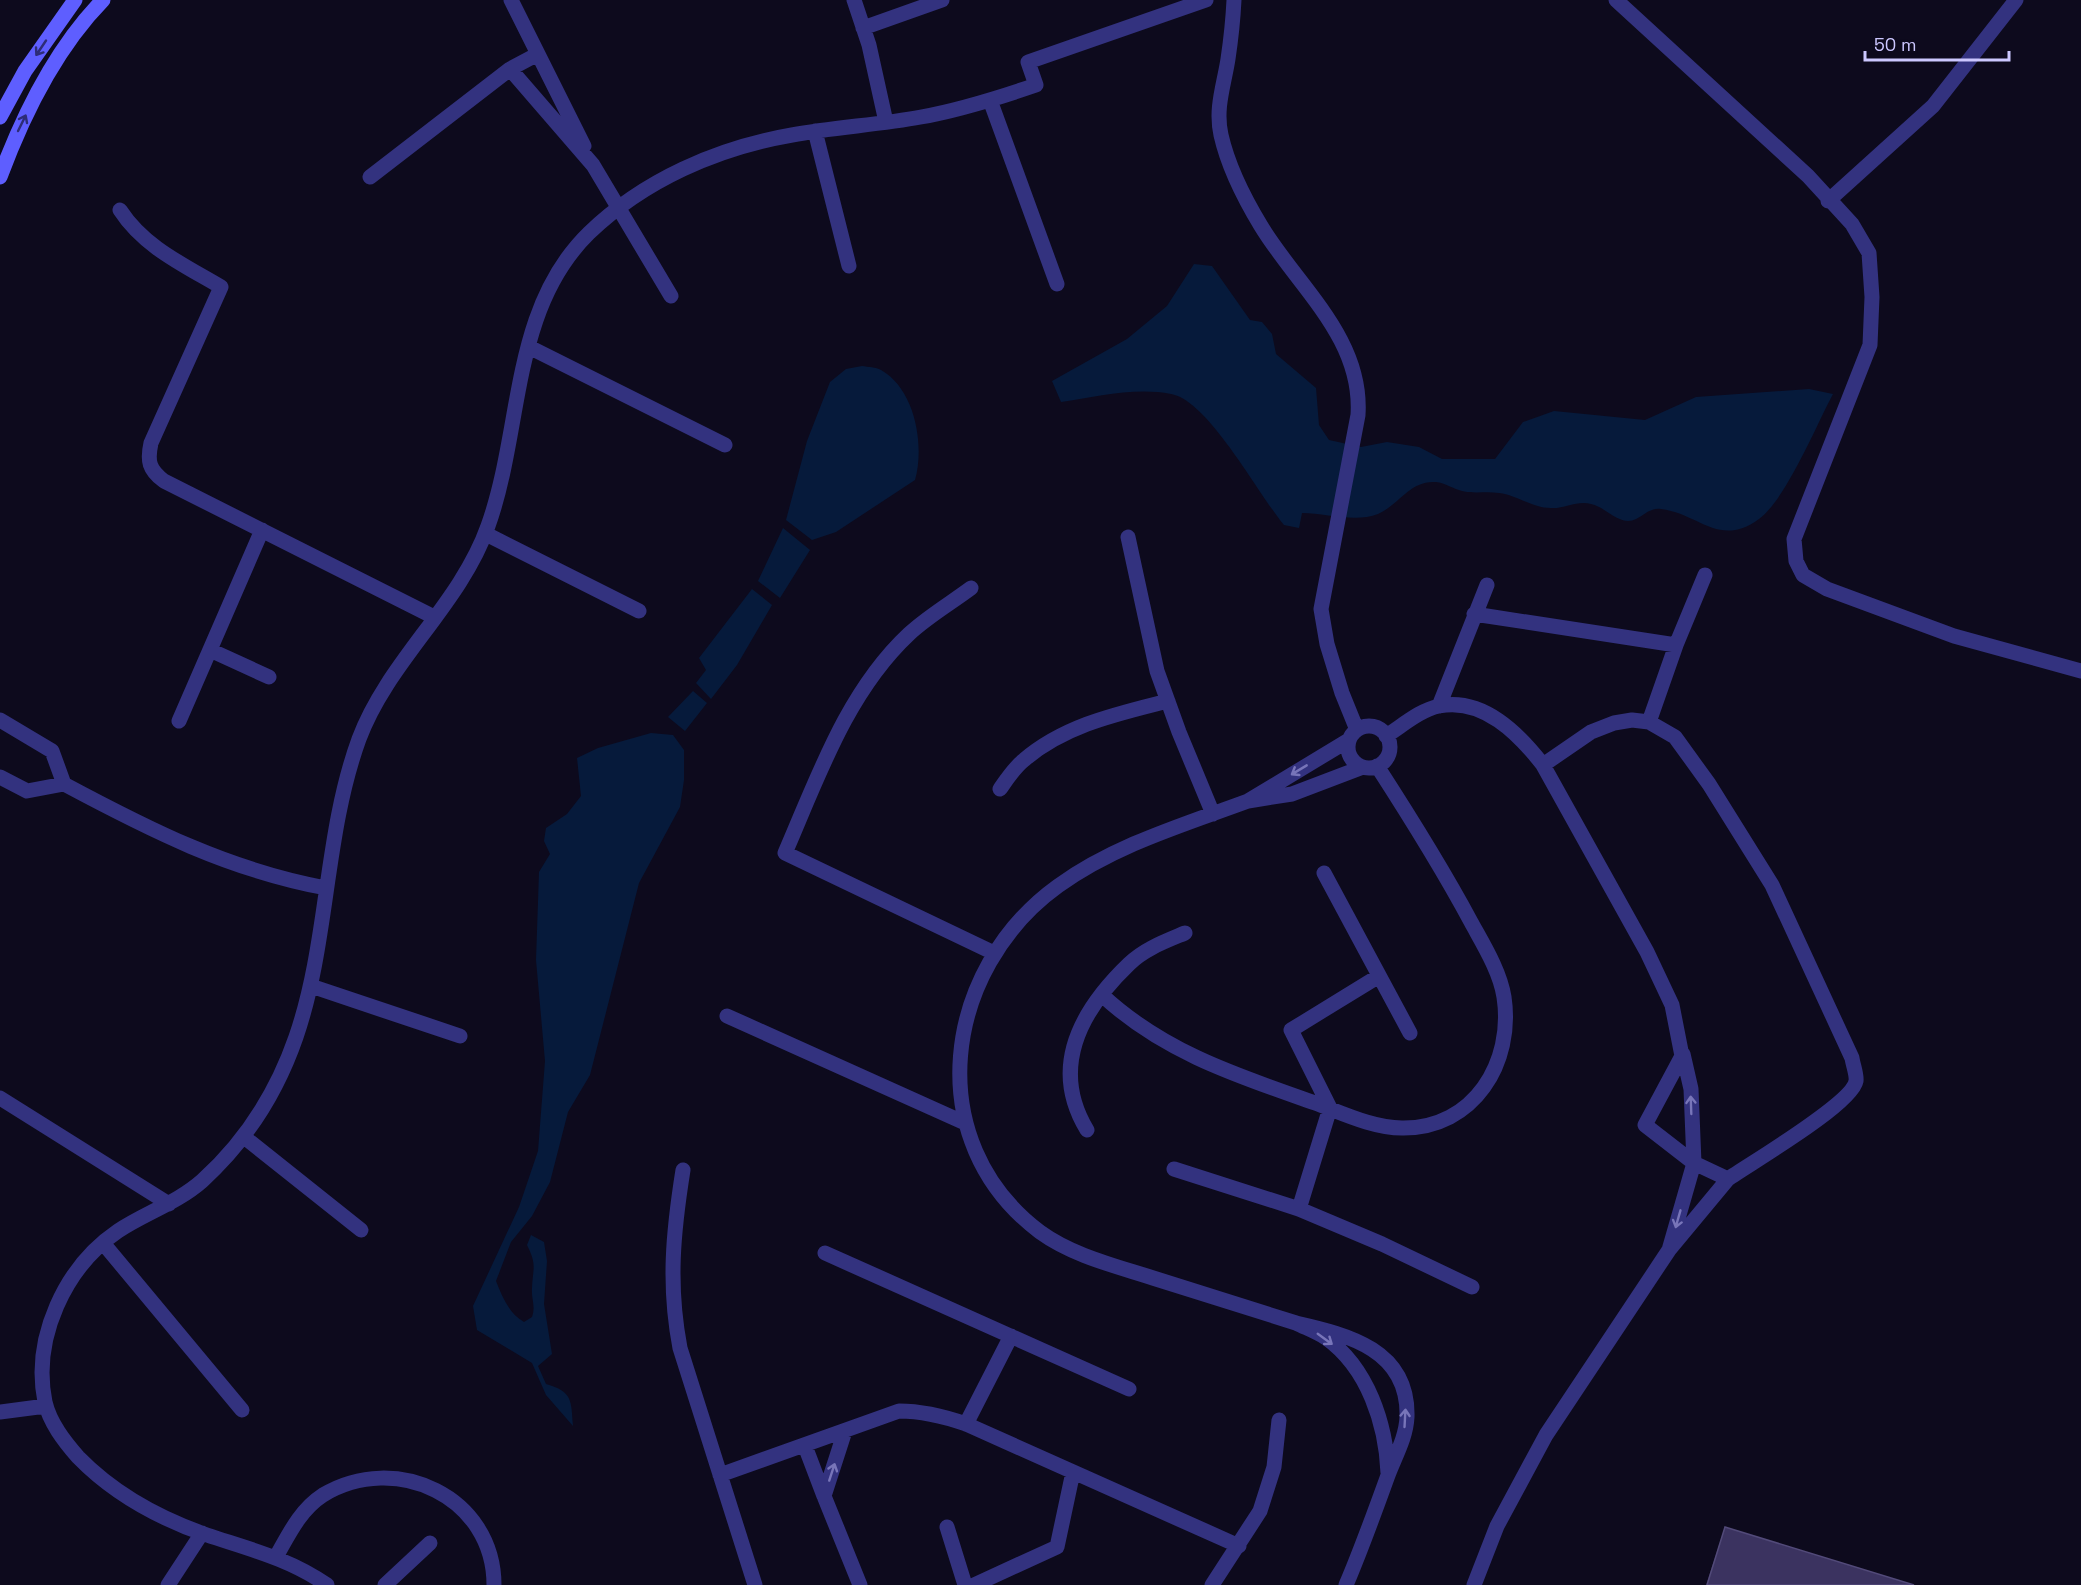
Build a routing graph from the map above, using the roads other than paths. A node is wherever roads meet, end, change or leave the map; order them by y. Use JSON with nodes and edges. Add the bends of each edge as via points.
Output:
{"nodes":[{"id":1,"x":75,"y":0,"type":"edge"},
{"id":2,"x":103,"y":0,"type":"edge"},
{"id":3,"x":511,"y":0,"type":"edge"},
{"id":4,"x":854,"y":0,"type":"edge"},
{"id":5,"x":942,"y":0,"type":"edge"},
{"id":6,"x":1206,"y":0,"type":"edge"},
{"id":7,"x":1234,"y":0,"type":"edge"},
{"id":8,"x":1616,"y":0,"type":"edge"},
{"id":9,"x":2016,"y":0,"type":"edge"},
{"id":10,"x":864,"y":28,"type":"junction"},
{"id":11,"x":538,"y":54,"type":"junction"},
{"id":12,"x":510,"y":69,"type":"junction"},
{"id":13,"x":990,"y":100,"type":"junction"},
{"id":14,"x":0,"y":117,"type":"edge"},
{"id":15,"x":886,"y":122,"type":"junction"},
{"id":16,"x":815,"y":131,"type":"junction"},
{"id":17,"x":593,"y":165,"type":"junction"},
{"id":18,"x":0,"y":177,"type":"edge"},
{"id":19,"x":370,"y":177,"type":"dead end"},
{"id":20,"x":1828,"y":201,"type":"junction"},
{"id":21,"x":619,"y":208,"type":"junction"},
{"id":22,"x":120,"y":210,"type":"dead end"},
{"id":23,"x":849,"y":266,"type":"dead end"},
{"id":24,"x":1057,"y":284,"type":"dead end"},
{"id":25,"x":671,"y":296,"type":"dead end"},
{"id":26,"x":529,"y":347,"type":"junction"},
{"id":27,"x":725,"y":445,"type":"dead end"},
{"id":28,"x":262,"y":530,"type":"junction"},
{"id":29,"x":486,"y":534,"type":"junction"},
{"id":30,"x":1128,"y":537,"type":"dead end"},
{"id":31,"x":1705,"y":575,"type":"dead end"},
{"id":32,"x":1487,"y":585,"type":"dead end"},
{"id":33,"x":971,"y":588,"type":"dead end"},
{"id":34,"x":639,"y":611,"type":"dead end"},
{"id":35,"x":1474,"y":614,"type":"junction"},
{"id":36,"x":434,"y":617,"type":"junction"},
{"id":37,"x":1676,"y":645,"type":"junction"},
{"id":38,"x":210,"y":650,"type":"junction"},
{"id":39,"x":2081,"y":671,"type":"edge"},
{"id":40,"x":269,"y":677,"type":"dead end"},
{"id":41,"x":1167,"y":701,"type":"junction"},
{"id":42,"x":1439,"y":706,"type":"junction"},
{"id":43,"x":0,"y":720,"type":"edge"},
{"id":44,"x":179,"y":721,"type":"dead end"},
{"id":45,"x":1649,"y":722,"type":"junction"},
{"id":46,"x":1353,"y":735,"type":"junction"},
{"id":47,"x":1386,"y":736,"type":"junction"},
{"id":48,"x":1543,"y":765,"type":"junction"},
{"id":49,"x":1370,"y":767,"type":"junction"},
{"id":50,"x":0,"y":777,"type":"edge"},
{"id":51,"x":64,"y":784,"type":"junction"},
{"id":52,"x":1000,"y":789,"type":"dead end"},
{"id":53,"x":1248,"y":801,"type":"junction"},
{"id":54,"x":1213,"y":814,"type":"junction"},
{"id":55,"x":1324,"y":873,"type":"dead end"},
{"id":56,"x":326,"y":888,"type":"junction"},
{"id":57,"x":1185,"y":933,"type":"dead end"},
{"id":58,"x":994,"y":953,"type":"junction"},
{"id":59,"x":1379,"y":976,"type":"junction"},
{"id":60,"x":311,"y":986,"type":"junction"},
{"id":61,"x":1102,"y":995,"type":"junction"},
{"id":62,"x":727,"y":1016,"type":"dead end"},
{"id":63,"x":1410,"y":1033,"type":"dead end"},
{"id":64,"x":460,"y":1036,"type":"dead end"},
{"id":65,"x":1682,"y":1056,"type":"junction"},
{"id":66,"x":0,"y":1098,"type":"edge"},
{"id":67,"x":1330,"y":1108,"type":"junction"},
{"id":68,"x":965,"y":1123,"type":"junction"},
{"id":69,"x":1087,"y":1130,"type":"dead end"},
{"id":70,"x":244,"y":1137,"type":"junction"},
{"id":71,"x":1694,"y":1163,"type":"junction"},
{"id":72,"x":1174,"y":1169,"type":"dead end"},
{"id":73,"x":683,"y":1170,"type":"dead end"},
{"id":74,"x":1728,"y":1179,"type":"junction"},
{"id":75,"x":169,"y":1204,"type":"junction"},
{"id":76,"x":1299,"y":1209,"type":"junction"},
{"id":77,"x":361,"y":1230,"type":"dead end"},
{"id":78,"x":103,"y":1243,"type":"junction"},
{"id":79,"x":1669,"y":1250,"type":"junction"},
{"id":80,"x":825,"y":1253,"type":"dead end"},
{"id":81,"x":1472,"y":1287,"type":"dead end"},
{"id":82,"x":1296,"y":1323,"type":"junction"},
{"id":83,"x":1011,"y":1336,"type":"junction"},
{"id":84,"x":1129,"y":1389,"type":"dead end"},
{"id":85,"x":46,"y":1406,"type":"junction"},
{"id":86,"x":242,"y":1410,"type":"dead end"},
{"id":87,"x":0,"y":1412,"type":"edge"},
{"id":88,"x":1279,"y":1420,"type":"dead end"},
{"id":89,"x":966,"y":1424,"type":"junction"},
{"id":90,"x":845,"y":1431,"type":"junction"},
{"id":91,"x":805,"y":1446,"type":"junction"},
{"id":92,"x":1072,"y":1472,"type":"junction"},
{"id":93,"x":1388,"y":1473,"type":"junction"},
{"id":94,"x":720,"y":1475,"type":"junction"},
{"id":95,"x":824,"y":1496,"type":"junction"},
{"id":96,"x":947,"y":1527,"type":"dead end"},
{"id":97,"x":202,"y":1533,"type":"junction"},
{"id":98,"x":429,"y":1543,"type":"dead end"},
{"id":99,"x":1239,"y":1546,"type":"junction"},
{"id":100,"x":276,"y":1557,"type":"junction"},
{"id":101,"x":168,"y":1585,"type":"edge"},
{"id":102,"x":327,"y":1585,"type":"edge"},
{"id":103,"x":385,"y":1585,"type":"edge"},
{"id":104,"x":495,"y":1585,"type":"edge"},
{"id":105,"x":755,"y":1585,"type":"edge"},
{"id":106,"x":861,"y":1585,"type":"edge"},
{"id":107,"x":965,"y":1585,"type":"edge"},
{"id":108,"x":974,"y":1585,"type":"edge"},
{"id":109,"x":1212,"y":1585,"type":"edge"},
{"id":110,"x":1346,"y":1585,"type":"edge"},
{"id":111,"x":1474,"y":1585,"type":"edge"}],
"edges":[{"from":1,"to":14,"type":"main road","one_way":true,"via":[[25,71]]},
{"from":18,"to":2,"type":"main road","one_way":true,"via":[[47,77]]},
{"from":3,"to":11,"type":"street"},
{"from":4,"to":10,"type":"street"},
{"from":5,"to":10,"type":"street"},
{"from":6,"to":13,"type":"street","via":[[1028,62],[1036,85]]},
{"from":7,"to":46,"type":"street","via":[[1228,60],[1218,101],[1220,134],[1233,173],[1261,226],[1346,347],[1358,385],[1358,415],[1321,609]]},
{"from":8,"to":20,"type":"street","via":[[1808,176]]},
{"from":9,"to":20,"type":"street","via":[[1933,106]]},
{"from":10,"to":15,"type":"street"},
{"from":11,"to":12,"type":"street"},
{"from":11,"to":17,"type":"street"},
{"from":12,"to":17,"type":"street"},
{"from":12,"to":19,"type":"street"},
{"from":13,"to":15,"type":"street"},
{"from":13,"to":24,"type":"street"},
{"from":15,"to":16,"type":"street"},
{"from":16,"to":21,"type":"street","via":[[748,144],[702,159],[657,182]]},
{"from":16,"to":23,"type":"street"},
{"from":17,"to":21,"type":"street"},
{"from":20,"to":39,"type":"street","via":[[1852,224],[1869,253],[1870,345],[1794,539],[1796,561],[1803,575],[1827,589],[1954,636]]},
{"from":21,"to":25,"type":"street"},
{"from":21,"to":26,"type":"street","via":[[568,255],[536,317]]},
{"from":22,"to":28,"type":"street","via":[[133,229],[154,246],[221,287],[151,443],[148,458],[152,472]]},
{"from":26,"to":27,"type":"street"},
{"from":26,"to":29,"type":"street","via":[[505,471]]},
{"from":28,"to":36,"type":"street"},
{"from":28,"to":38,"type":"street"},
{"from":29,"to":34,"type":"street"},
{"from":29,"to":36,"type":"street"},
{"from":30,"to":41,"type":"street","via":[[1139,599]]},
{"from":31,"to":37,"type":"street"},
{"from":32,"to":35,"type":"street"},
{"from":33,"to":58,"type":"street","via":[[909,634],[870,678],[834,740],[785,853]]},
{"from":35,"to":37,"type":"street"},
{"from":35,"to":42,"type":"street"},
{"from":36,"to":56,"type":"street","via":[[380,696],[360,737],[346,781]]},
{"from":37,"to":45,"type":"street"},
{"from":38,"to":40,"type":"street"},
{"from":38,"to":44,"type":"street"},
{"from":41,"to":52,"type":"street","via":[[1065,732],[1022,761]]},
{"from":41,"to":54,"type":"street"},
{"from":42,"to":47,"type":"street","via":[[1424,711]]},
{"from":42,"to":48,"type":"street","via":[[1477,710],[1505,723]]},
{"from":43,"to":51,"type":"street","via":[[52,751]]},
{"from":45,"to":48,"type":"street","via":[[1614,723],[1591,732]]},
{"from":45,"to":74,"type":"street","via":[[1675,737],[1772,885],[1852,1058],[1856,1080],[1850,1094],[1834,1108]]},
{"from":46,"to":47,"type":"street","via":[[1376,728]]},
{"from":46,"to":49,"type":"street","via":[[1348,753],[1357,764]]},
{"from":46,"to":53,"type":"street","one_way":true},
{"from":47,"to":49,"type":"street","via":[[1387,757]]},
{"from":48,"to":65,"type":"street","via":[[1647,952],[1672,1005]]},
{"from":49,"to":53,"type":"street","via":[[1292,794]]},
{"from":49,"to":67,"type":"street","via":[[1434,853],[1487,952],[1504,994],[1507,1030],[1502,1055],[1486,1087],[1462,1110],[1430,1124],[1402,1128]]},
{"from":50,"to":51,"type":"street","via":[[27,791]]},
{"from":51,"to":56,"type":"street","via":[[153,831],[244,869]]},
{"from":53,"to":54,"type":"street"},
{"from":54,"to":58,"type":"street","via":[[1108,854],[1056,887]]},
{"from":55,"to":59,"type":"street"},
{"from":56,"to":60,"type":"street"},
{"from":57,"to":61,"type":"street","via":[[1152,947],[1129,963]]},
{"from":58,"to":68,"type":"street","via":[[966,1014],[959,1060],[959,1094]]},
{"from":59,"to":63,"type":"street"},
{"from":59,"to":67,"type":"street","via":[[1291,1030]]},
{"from":60,"to":64,"type":"street"},
{"from":60,"to":70,"type":"street","via":[[284,1067]]},
{"from":61,"to":67,"type":"street","via":[[1170,1046],[1209,1065]]},
{"from":61,"to":69,"type":"street","via":[[1083,1019],[1069,1074],[1073,1102]]},
{"from":62,"to":68,"type":"street"},
{"from":71,"to":65,"type":"street","one_way":true,"via":[[1691,1089]]},
{"from":65,"to":71,"type":"street","via":[[1645,1125]]},
{"from":66,"to":75,"type":"street"},
{"from":67,"to":76,"type":"street"},
{"from":68,"to":82,"type":"street","via":[[985,1169],[1006,1198],[1040,1232],[1106,1263]]},
{"from":70,"to":75,"type":"street","via":[[200,1183]]},
{"from":70,"to":77,"type":"street"},
{"from":71,"to":74,"type":"street"},
{"from":71,"to":79,"type":"street","one_way":true},
{"from":72,"to":76,"type":"street"},
{"from":73,"to":94,"type":"street","via":[[673,1230],[674,1318]]},
{"from":74,"to":79,"type":"street"},
{"from":75,"to":78,"type":"street","via":[[122,1228]]},
{"from":76,"to":81,"type":"street"},
{"from":78,"to":85,"type":"street","via":[[80,1266],[53,1315],[42,1374]]},
{"from":78,"to":86,"type":"street"},
{"from":79,"to":111,"type":"street","via":[[1546,1435],[1497,1526]]},
{"from":80,"to":83,"type":"street"},
{"from":82,"to":93,"type":"street","one_way":true,"via":[[1325,1338],[1347,1358],[1366,1388],[1387,1442]]},
{"from":93,"to":82,"type":"street","one_way":true,"via":[[1407,1417],[1402,1385],[1389,1363],[1365,1343]]},
{"from":83,"to":84,"type":"street"},
{"from":83,"to":89,"type":"street"},
{"from":85,"to":87,"type":"street"},
{"from":85,"to":97,"type":"street","via":[[56,1429],[100,1479],[167,1520]]},
{"from":88,"to":99,"type":"street","via":[[1275,1467],[1260,1511]]},
{"from":89,"to":90,"type":"street","via":[[939,1414],[899,1411]]},
{"from":89,"to":92,"type":"street"},
{"from":90,"to":91,"type":"street"},
{"from":95,"to":90,"type":"street","one_way":true},
{"from":91,"to":94,"type":"street"},
{"from":91,"to":95,"type":"street"},
{"from":92,"to":99,"type":"street"},
{"from":92,"to":108,"type":"street","via":[[1057,1547]]},
{"from":93,"to":110,"type":"street"},
{"from":94,"to":105,"type":"street"},
{"from":95,"to":106,"type":"street"},
{"from":96,"to":107,"type":"street"},
{"from":97,"to":100,"type":"street"},
{"from":97,"to":101,"type":"street"},
{"from":98,"to":103,"type":"street"},
{"from":99,"to":109,"type":"street"},
{"from":100,"to":102,"type":"street"},
{"from":100,"to":104,"type":"street","via":[[303,1513],[322,1496],[367,1479],[407,1479],[433,1488],[456,1503],[475,1525],[489,1548]]}]}
